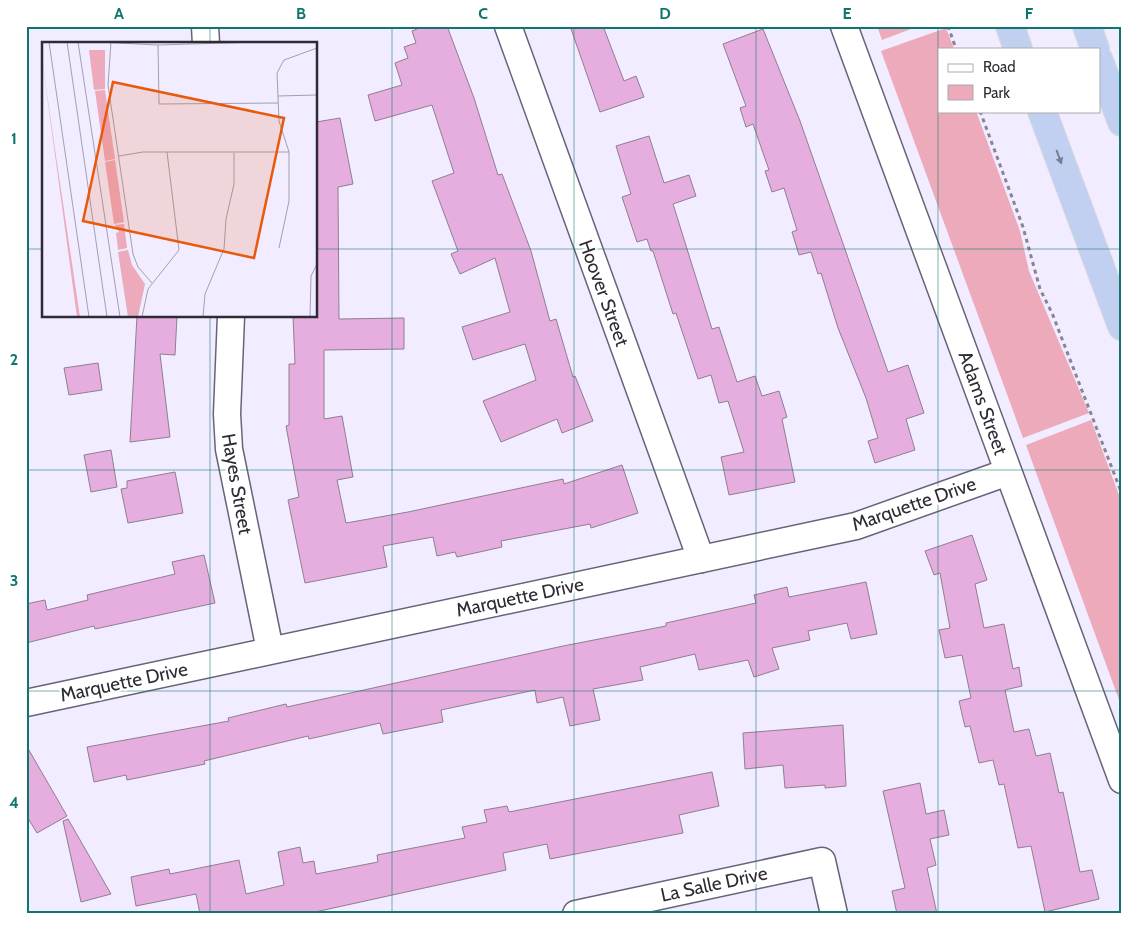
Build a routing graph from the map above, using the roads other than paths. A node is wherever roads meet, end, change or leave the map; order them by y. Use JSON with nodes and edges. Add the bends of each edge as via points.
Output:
{"nodes":[{"id":1,"x":204,"y":26,"type":"edge"},
{"id":2,"x":508,"y":26,"type":"edge"},
{"id":3,"x":844,"y":26,"type":"edge"},
{"id":4,"x":1010,"y":26,"type":"edge"},
{"id":5,"x":1087,"y":26,"type":"edge"},
{"id":6,"x":206,"y":42,"type":"edge"},
{"id":7,"x":1018,"y":48,"type":"edge"},
{"id":8,"x":1095,"y":48,"type":"edge"},
{"id":9,"x":1100,"y":64,"type":"edge"},
{"id":10,"x":1042,"y":112,"type":"edge"},
{"id":11,"x":1122,"y":122,"type":"edge"},
{"id":12,"x":231,"y":318,"type":"edge"},
{"id":13,"x":1122,"y":326,"type":"edge"},
{"id":14,"x":1008,"y":472,"type":"junction"},
{"id":15,"x":700,"y":559,"type":"junction"},
{"id":16,"x":270,"y":650,"type":"junction"},
{"id":17,"x":26,"y":703,"type":"edge"},
{"id":18,"x":1122,"y":780,"type":"edge"},
{"id":19,"x":576,"y":914,"type":"edge"},
{"id":20,"x":834,"y":914,"type":"edge"}],
"edges":[{"from":1,"to":6,"type":"street"},
{"from":2,"to":15,"type":"street","name":"Hoover Street"},
{"from":3,"to":14,"type":"street","name":"Adams Street"},
{"from":4,"to":7,"type":"highway"},
{"from":5,"to":8,"type":"highway"},
{"from":9,"to":11,"type":"highway"},
{"from":10,"to":13,"type":"highway","one_way":true},
{"from":12,"to":16,"type":"street","name":"Hayes Street","via":[[227,414],[229,449]]},
{"from":14,"to":15,"type":"street","name":"Marquette Drive","via":[[856,526]]},
{"from":14,"to":18,"type":"street","name":"Adams Street"},
{"from":15,"to":16,"type":"street","name":"Marquette Drive"},
{"from":16,"to":17,"type":"street","name":"Marquette Drive"},
{"from":19,"to":20,"type":"street","name":"La Salle Drive","via":[[822,861]]}]}
